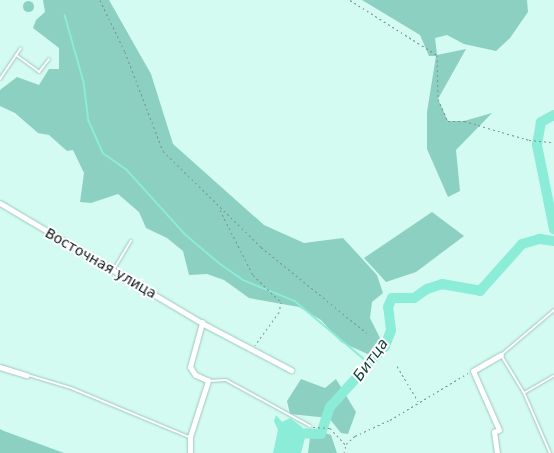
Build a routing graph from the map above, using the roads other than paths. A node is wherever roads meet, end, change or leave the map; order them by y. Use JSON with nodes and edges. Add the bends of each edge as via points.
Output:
{"nodes":[{"id":1,"x":21,"y":48,"type":"dead end"},
{"id":2,"x":16,"y":55,"type":"junction"},
{"id":3,"x":49,"y":59,"type":"dead end"},
{"id":4,"x":0,"y":79,"type":"edge"},
{"id":5,"x":0,"y":203,"type":"edge"},
{"id":6,"x":131,"y":241,"type":"dead end"},
{"id":7,"x":114,"y":269,"type":"junction"},
{"id":8,"x":554,"y":310,"type":"edge"},
{"id":9,"x":202,"y":323,"type":"junction"},
{"id":10,"x":501,"y":355,"type":"junction"},
{"id":11,"x":0,"y":367,"type":"edge"},
{"id":12,"x":291,"y":370,"type":"dead end"},
{"id":13,"x":27,"y":375,"type":"joint"},
{"id":14,"x":554,"y":376,"type":"edge"},
{"id":15,"x":208,"y":381,"type":"junction"},
{"id":16,"x":524,"y":392,"type":"junction"},
{"id":17,"x":310,"y":426,"type":"road end"},
{"id":18,"x":190,"y":437,"type":"junction"},
{"id":19,"x":190,"y":453,"type":"edge"},
{"id":20,"x":498,"y":453,"type":"edge"},
{"id":21,"x":550,"y":453,"type":"edge"}],
"edges":[{"from":1,"to":2,"type":"lane"},
{"from":2,"to":3,"type":"lane","via":[[39,72]]},
{"from":2,"to":4,"type":"lane"},
{"from":5,"to":7,"type":"street","name":"Восточная улица"},
{"from":6,"to":7,"type":"lane"},
{"from":7,"to":9,"type":"street","name":"Восточная улица"},
{"from":8,"to":10,"type":"lane"},
{"from":9,"to":12,"type":"street","name":"Восточная улица"},
{"from":9,"to":15,"type":"street","via":[[190,367],[195,375]]},
{"from":10,"to":16,"type":"lane"},
{"from":10,"to":20,"type":"street","via":[[473,371],[499,430],[494,432]]},
{"from":11,"to":13,"type":"street"},
{"from":13,"to":18,"type":"lane","via":[[71,388]]},
{"from":14,"to":16,"type":"lane"},
{"from":15,"to":17,"type":"lane","via":[[226,380]]},
{"from":15,"to":18,"type":"street"},
{"from":16,"to":21,"type":"lane"},
{"from":18,"to":19,"type":"street"}]}
